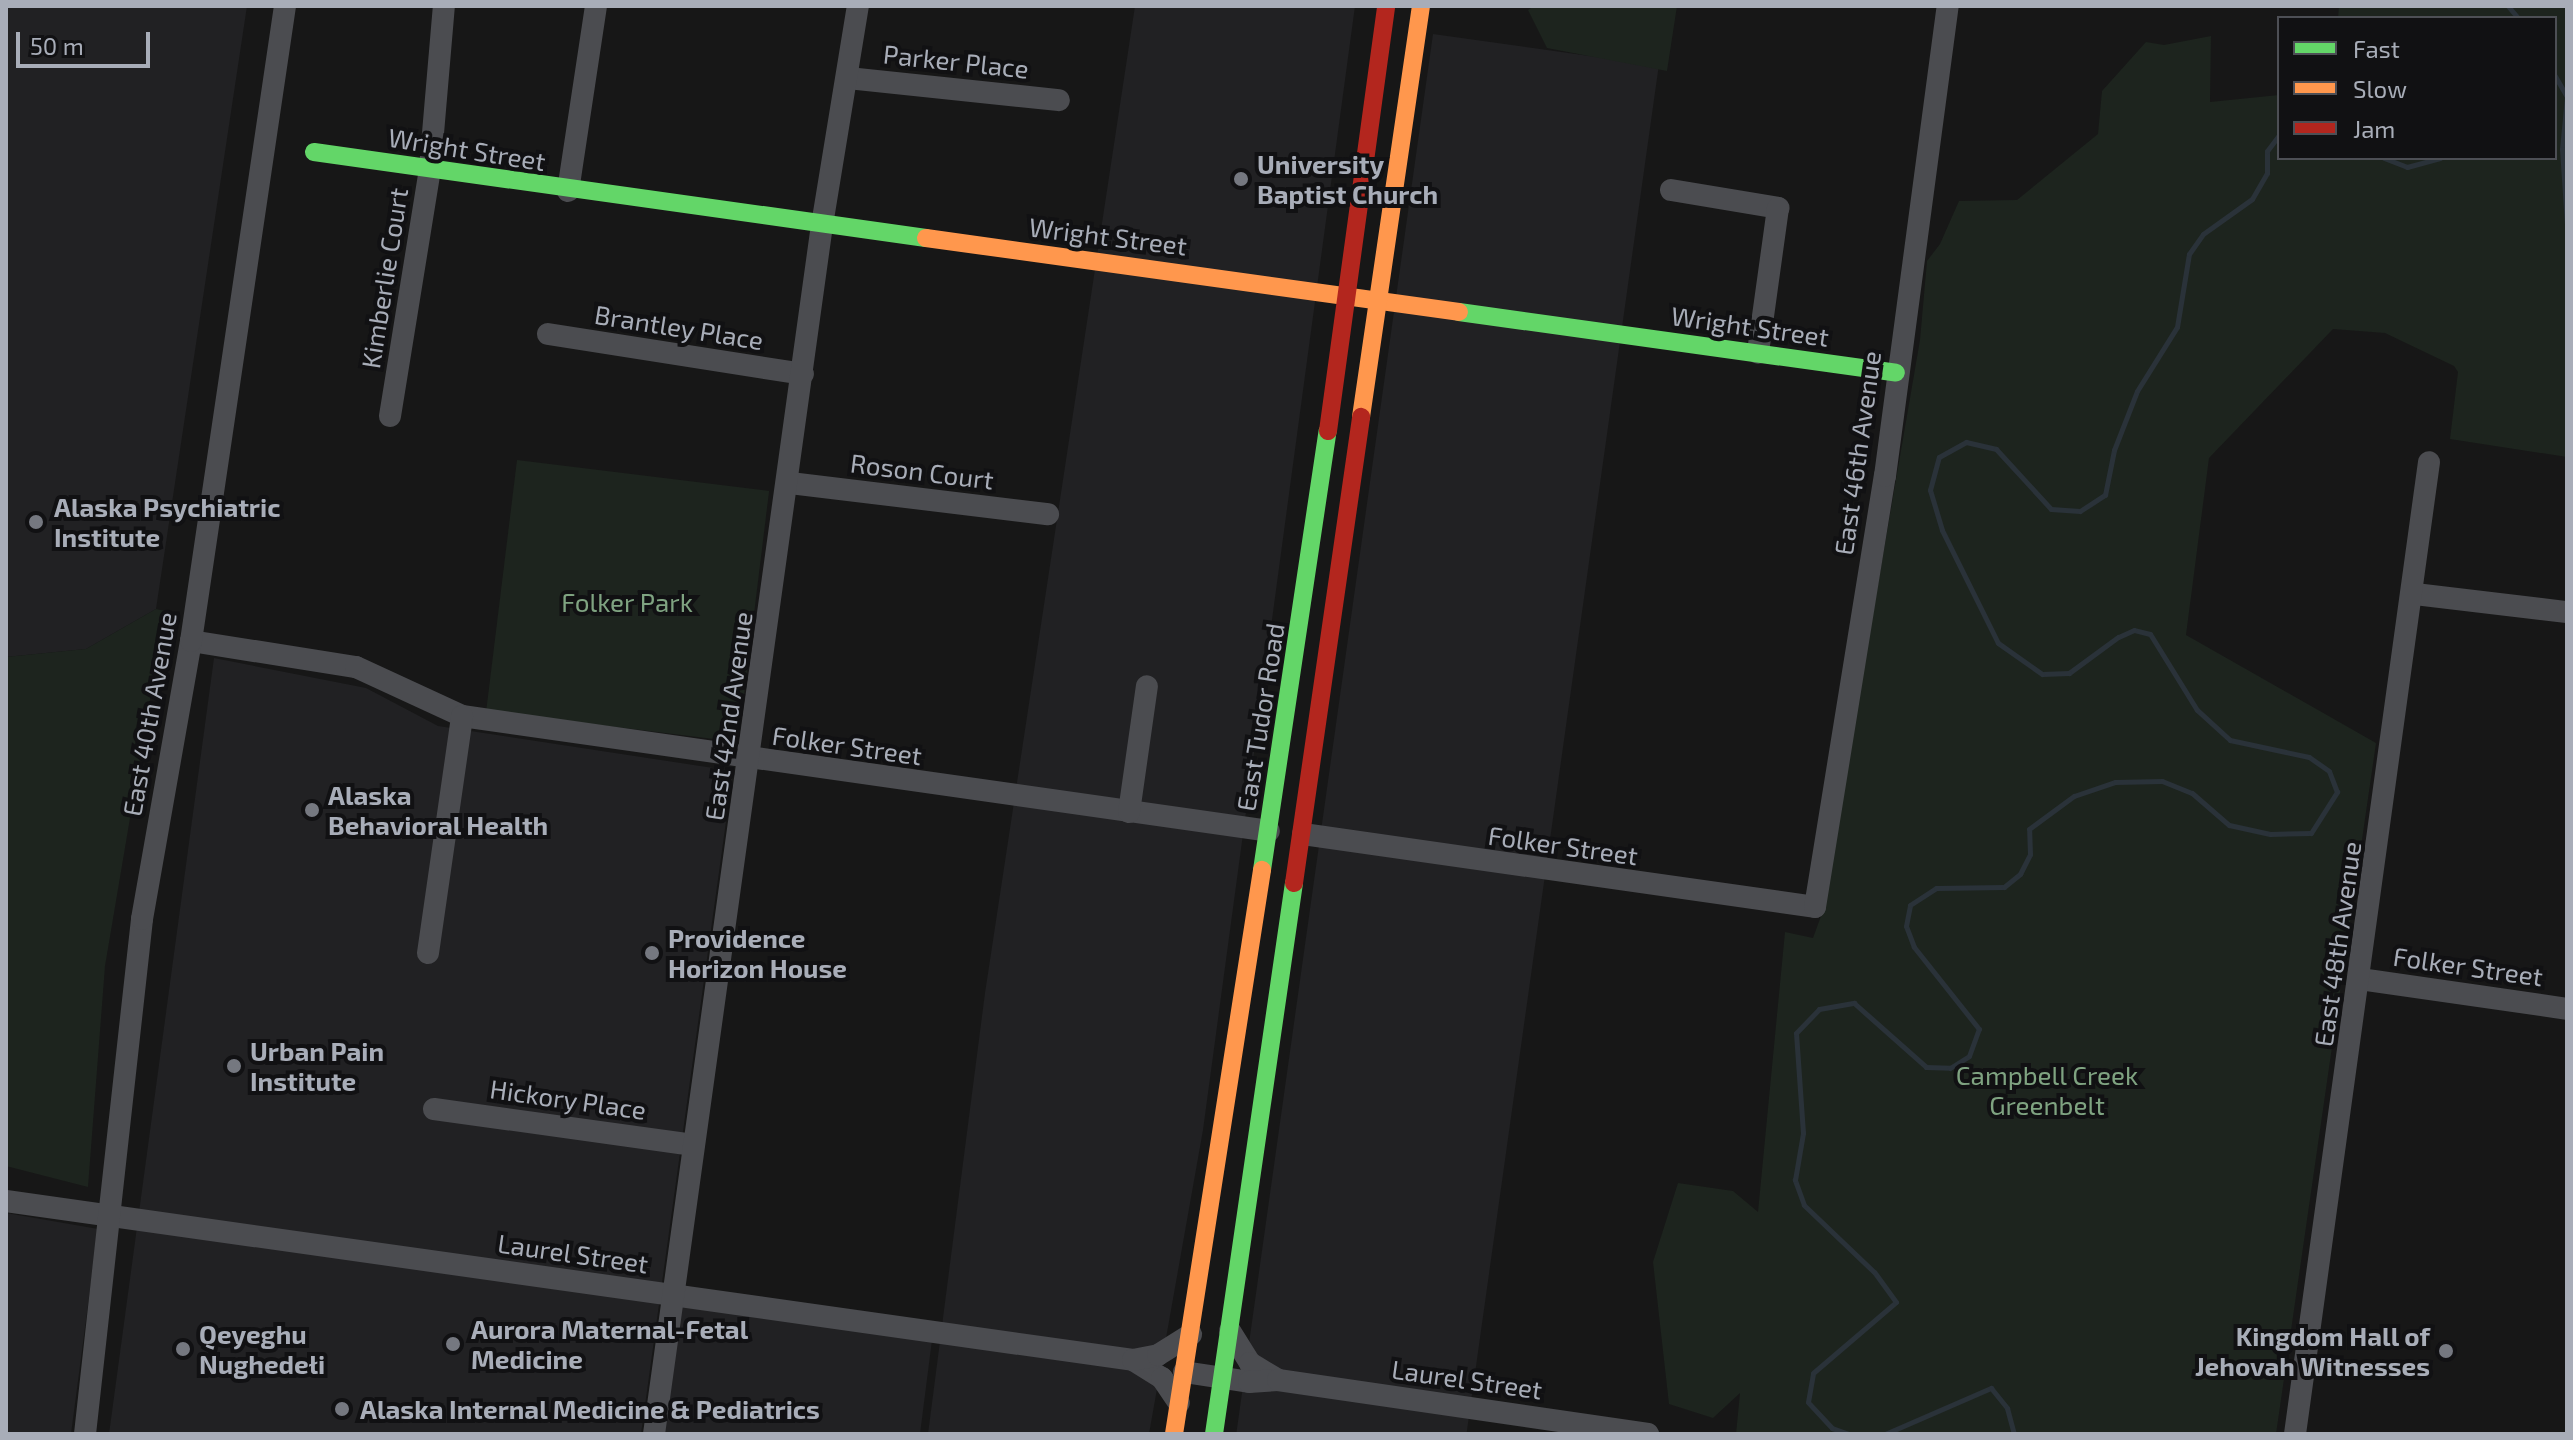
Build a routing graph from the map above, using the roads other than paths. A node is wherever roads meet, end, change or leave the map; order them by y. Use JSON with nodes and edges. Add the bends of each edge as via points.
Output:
{"nodes":[{"id":1,"x":285,"y":6,"type":"edge"},
{"id":2,"x":444,"y":6,"type":"edge"},
{"id":3,"x":596,"y":6,"type":"edge"},
{"id":4,"x":858,"y":6,"type":"edge"},
{"id":5,"x":1386,"y":6,"type":"edge"},
{"id":6,"x":1421,"y":6,"type":"edge"},
{"id":7,"x":1948,"y":6,"type":"edge"},
{"id":8,"x":848,"y":78,"type":"junction"},
{"id":9,"x":1059,"y":100,"type":"dead end"},
{"id":10,"x":314,"y":152,"type":"dead end"},
{"id":11,"x":430,"y":168,"type":"junction"},
{"id":12,"x":1671,"y":190,"type":"dead end"},
{"id":13,"x":568,"y":191,"type":"junction"},
{"id":14,"x":822,"y":225,"type":"junction"},
{"id":15,"x":1346,"y":293,"type":"junction"},
{"id":16,"x":1379,"y":299,"type":"junction"},
{"id":17,"x":548,"y":334,"type":"dead end"},
{"id":18,"x":1758,"y":353,"type":"junction"},
{"id":19,"x":1896,"y":373,"type":"junction"},
{"id":20,"x":803,"y":374,"type":"junction"},
{"id":21,"x":390,"y":416,"type":"dead end"},
{"id":22,"x":2429,"y":462,"type":"dead end"},
{"id":23,"x":790,"y":483,"type":"junction"},
{"id":24,"x":1048,"y":514,"type":"dead end"},
{"id":25,"x":2415,"y":594,"type":"junction"},
{"id":26,"x":2567,"y":612,"type":"edge"},
{"id":27,"x":191,"y":641,"type":"junction"},
{"id":28,"x":1147,"y":686,"type":"dead end"},
{"id":29,"x":462,"y":716,"type":"junction"},
{"id":30,"x":1283,"y":738,"type":"junction"},
{"id":31,"x":750,"y":760,"type":"junction"},
{"id":32,"x":1129,"y":812,"type":"junction"},
{"id":33,"x":1269,"y":831,"type":"junction"},
{"id":34,"x":1303,"y":834,"type":"junction"},
{"id":35,"x":1815,"y":907,"type":"joint"},
{"id":36,"x":1291,"y":917,"type":"junction"},
{"id":37,"x":428,"y":953,"type":"dead end"},
{"id":38,"x":2360,"y":979,"type":"junction"},
{"id":39,"x":2567,"y":1009,"type":"edge"},
{"id":40,"x":434,"y":1109,"type":"dead end"},
{"id":41,"x":694,"y":1145,"type":"junction"},
{"id":42,"x":6,"y":1201,"type":"edge"},
{"id":43,"x":111,"y":1219,"type":"junction"},
{"id":44,"x":675,"y":1295,"type":"junction"},
{"id":45,"x":1230,"y":1331,"type":"junction"},
{"id":46,"x":1191,"y":1334,"type":"junction"},
{"id":47,"x":1133,"y":1360,"type":"junction"},
{"id":48,"x":1184,"y":1372,"type":"junction"},
{"id":49,"x":1223,"y":1378,"type":"junction"},
{"id":50,"x":1278,"y":1380,"type":"junction"},
{"id":51,"x":1179,"y":1403,"type":"junction"},
{"id":52,"x":1563,"y":1428,"type":"edge"},
{"id":53,"x":85,"y":1434,"type":"edge"},
{"id":54,"x":654,"y":1434,"type":"edge"},
{"id":55,"x":1174,"y":1434,"type":"edge"},
{"id":56,"x":1214,"y":1434,"type":"edge"},
{"id":57,"x":1648,"y":1434,"type":"edge"},
{"id":58,"x":2295,"y":1434,"type":"edge"}],
"edges":[{"from":1,"to":27,"type":"street","name":"East 40th Avenue"},
{"from":2,"to":11,"type":"street","name":"Kimberlie Court"},
{"from":3,"to":13,"type":"street"},
{"from":4,"to":8,"type":"street","name":"East 42nd Avenue"},
{"from":5,"to":15,"type":"main road","name":"East Tudor Road"},
{"from":6,"to":16,"type":"main road"},
{"from":7,"to":19,"type":"street","name":"East 46th Avenue"},
{"from":8,"to":9,"type":"street","name":"Parker Place"},
{"from":8,"to":14,"type":"street","name":"East 42nd Avenue"},
{"from":10,"to":11,"type":"main road","name":"Wright Street"},
{"from":11,"to":13,"type":"main road","name":"Wright Street"},
{"from":11,"to":21,"type":"street","name":"Kimberlie Court"},
{"from":12,"to":18,"type":"street","via":[[1778,208]]},
{"from":13,"to":14,"type":"main road","name":"Wright Street"},
{"from":14,"to":15,"type":"main road","name":"Wright Street"},
{"from":14,"to":20,"type":"street","name":"East 42nd Avenue"},
{"from":15,"to":16,"type":"main road","name":"Wright Street"},
{"from":15,"to":30,"type":"main road","name":"East Tudor Road"},
{"from":16,"to":18,"type":"main road","name":"Wright Street"},
{"from":16,"to":34,"type":"main road"},
{"from":17,"to":20,"type":"street","name":"Brantley Place"},
{"from":18,"to":19,"type":"main road","name":"Wright Street"},
{"from":19,"to":35,"type":"street","name":"East 46th Avenue","via":[[1885,476]]},
{"from":20,"to":23,"type":"street","name":"East 42nd Avenue"},
{"from":22,"to":25,"type":"street","name":"East 48th Avenue"},
{"from":23,"to":24,"type":"street","name":"Roson Court"},
{"from":23,"to":31,"type":"street","name":"East 42nd Avenue"},
{"from":25,"to":26,"type":"street"},
{"from":25,"to":38,"type":"street","name":"East 48th Avenue"},
{"from":27,"to":29,"type":"street","name":"Folker Street","via":[[356,667]]},
{"from":27,"to":43,"type":"street","name":"East 40th Avenue","via":[[142,919]]},
{"from":28,"to":32,"type":"street"},
{"from":29,"to":31,"type":"street","name":"Folker Street"},
{"from":29,"to":37,"type":"street"},
{"from":30,"to":33,"type":"main road","name":"East Tudor Road"},
{"from":30,"to":34,"type":"main road","via":[[1296,750],[1289,821]]},
{"from":31,"to":32,"type":"street","name":"Folker Street"},
{"from":31,"to":41,"type":"street","name":"East 42nd Avenue"},
{"from":32,"to":33,"type":"street","name":"Folker Street"},
{"from":33,"to":36,"type":"main road","via":[[1282,855],[1281,903]]},
{"from":33,"to":46,"type":"main road","name":"East Tudor Road"},
{"from":34,"to":35,"type":"street","name":"Folker Street"},
{"from":34,"to":36,"type":"main road"},
{"from":36,"to":45,"type":"main road"},
{"from":38,"to":39,"type":"street","name":"Folker Street"},
{"from":38,"to":58,"type":"street","name":"East 48th Avenue"},
{"from":40,"to":41,"type":"street","name":"Hickory Place"},
{"from":41,"to":44,"type":"street","name":"East 42nd Avenue"},
{"from":42,"to":43,"type":"street","name":"Laurel Street"},
{"from":43,"to":44,"type":"street","name":"Laurel Street"},
{"from":43,"to":53,"type":"street","name":"East 40th Avenue"},
{"from":44,"to":47,"type":"street","name":"Laurel Street"},
{"from":44,"to":54,"type":"street","name":"East 42nd Avenue"},
{"from":45,"to":49,"type":"main road"},
{"from":45,"to":50,"type":"street","name":"Laurel Street","via":[[1250,1363]]},
{"from":46,"to":47,"type":"street","name":"Laurel Street","via":[[1158,1355]]},
{"from":46,"to":48,"type":"main road","name":"East Tudor Road"},
{"from":47,"to":51,"type":"street","name":"Laurel Street","via":[[1162,1378]]},
{"from":48,"to":49,"type":"street","name":"Laurel Street"},
{"from":48,"to":51,"type":"main road","name":"East Tudor Road"},
{"from":49,"to":50,"type":"street","name":"Laurel Street"},
{"from":49,"to":56,"type":"main road"},
{"from":50,"to":52,"type":"street","name":"Laurel Street"},
{"from":51,"to":55,"type":"main road","name":"East Tudor Road"},
{"from":52,"to":57,"type":"street","name":"Laurel Street"}]}
